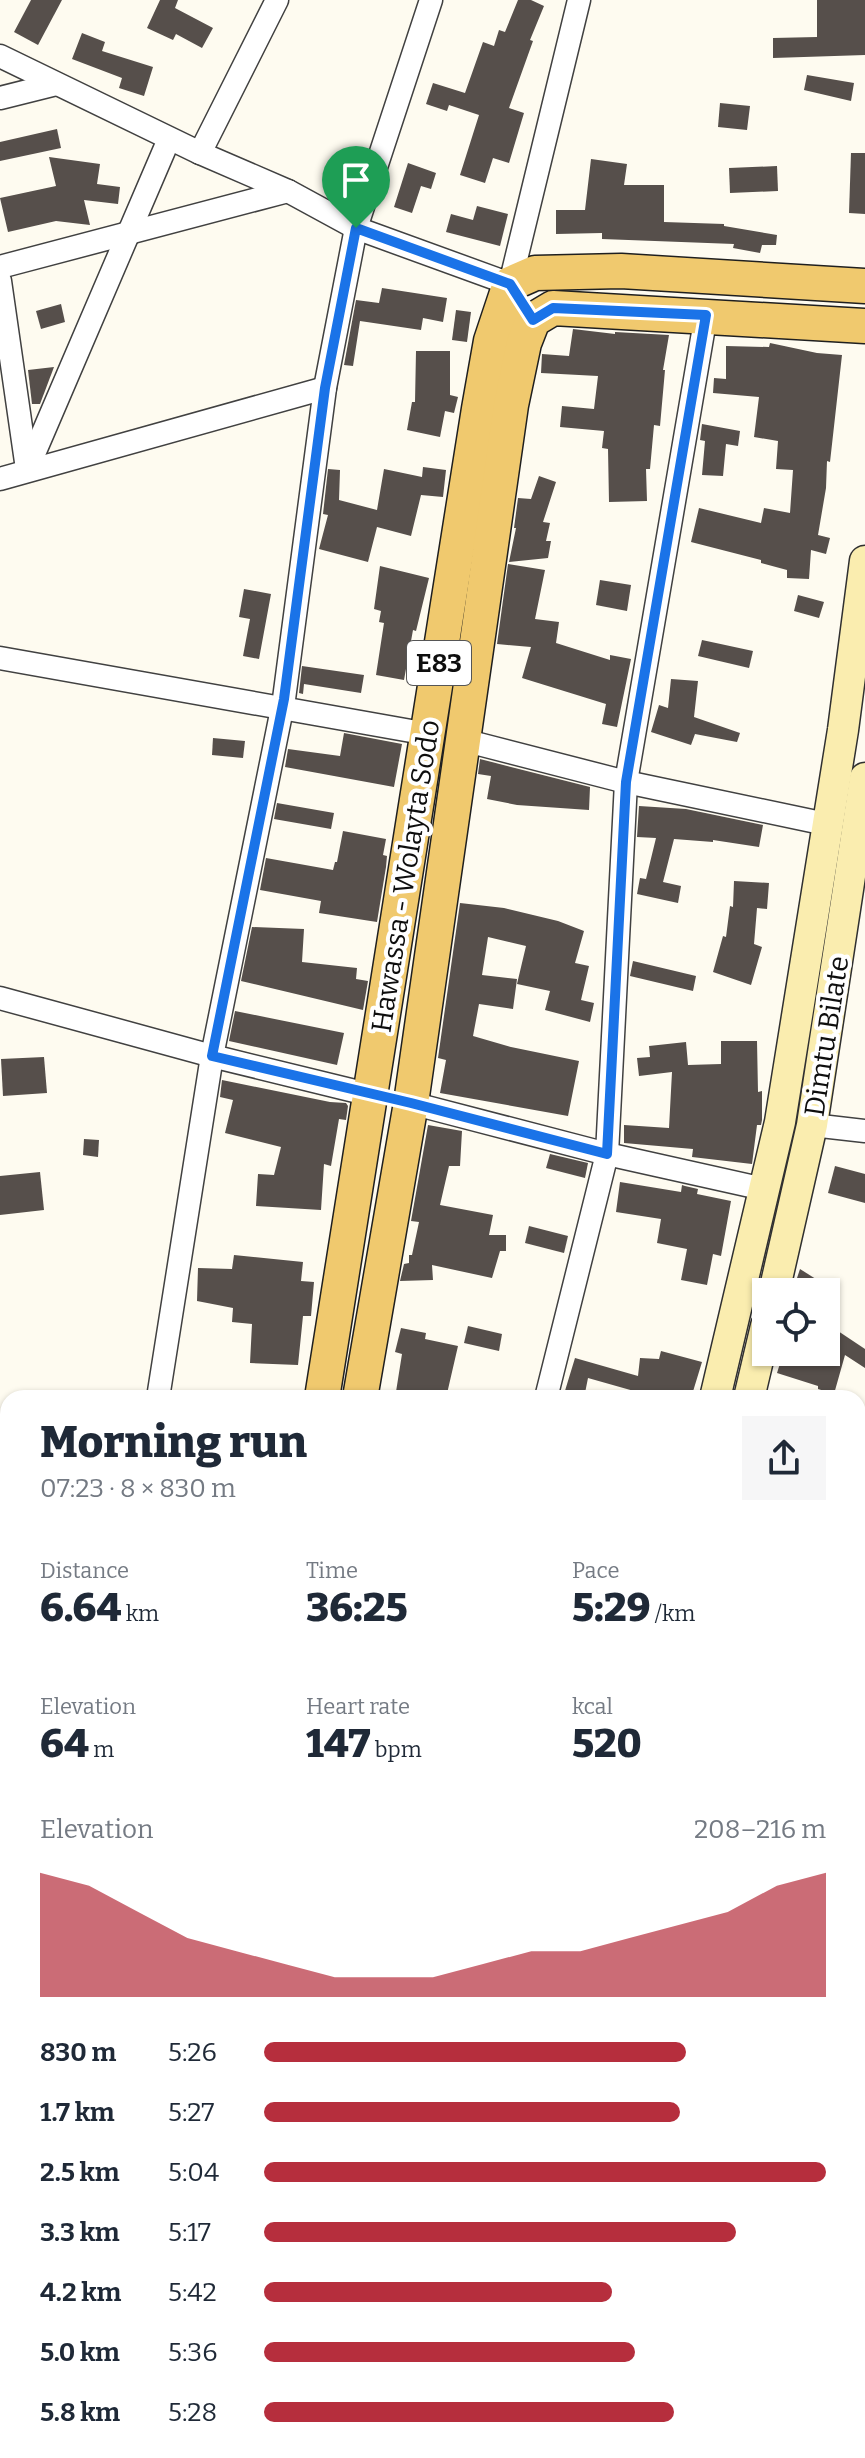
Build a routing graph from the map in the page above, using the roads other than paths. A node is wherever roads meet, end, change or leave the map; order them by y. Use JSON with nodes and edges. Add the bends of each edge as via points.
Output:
{"nodes":[{"id":1,"x":277,"y":0,"type":"edge"},
{"id":2,"x":431,"y":0,"type":"edge"},
{"id":3,"x":579,"y":0,"type":"edge"},
{"id":4,"x":0,"y":56,"type":"edge"},
{"id":5,"x":56,"y":84,"type":"junction"},
{"id":6,"x":0,"y":98,"type":"edge"},
{"id":7,"x":169,"y":139,"type":"junction"},
{"id":8,"x":200,"y":153,"type":"junction"},
{"id":9,"x":288,"y":191,"type":"junction"},
{"id":10,"x":356,"y":228,"type":"junction"},
{"id":11,"x":128,"y":233,"type":"junction"},
{"id":12,"x":0,"y":267,"type":"edge"},
{"id":13,"x":0,"y":281,"type":"edge"},
{"id":14,"x":510,"y":284,"type":"junction"},
{"id":15,"x":865,"y":286,"type":"edge"},
{"id":16,"x":706,"y":315,"type":"junction"},
{"id":17,"x":533,"y":320,"type":"junction"},
{"id":18,"x":865,"y":326,"type":"edge"},
{"id":19,"x":325,"y":388,"type":"junction"},
{"id":20,"x":27,"y":470,"type":"junction"},
{"id":21,"x":0,"y":479,"type":"edge"},
{"id":22,"x":865,"y":561,"type":"edge"},
{"id":23,"x":0,"y":658,"type":"edge"},
{"id":24,"x":282,"y":708,"type":"junction"},
{"id":25,"x":428,"y":734,"type":"junction"},
{"id":26,"x":463,"y":740,"type":"junction"},
{"id":27,"x":865,"y":778,"type":"edge"},
{"id":28,"x":626,"y":782,"type":"junction"},
{"id":29,"x":826,"y":824,"type":"junction"},
{"id":30,"x":0,"y":998,"type":"edge"},
{"id":31,"x":212,"y":1056,"type":"junction"},
{"id":32,"x":371,"y":1095,"type":"junction"},
{"id":33,"x":411,"y":1103,"type":"junction"},
{"id":34,"x":812,"y":1125,"type":"junction"},
{"id":35,"x":865,"y":1131,"type":"edge"},
{"id":36,"x":607,"y":1154,"type":"junction"},
{"id":37,"x":764,"y":1189,"type":"junction"},
{"id":38,"x":777,"y":1278,"type":"edge"},
{"id":39,"x":757,"y":1366,"type":"edge"},
{"id":40,"x":159,"y":1390,"type":"edge"},
{"id":41,"x":323,"y":1390,"type":"edge"},
{"id":42,"x":361,"y":1390,"type":"edge"},
{"id":43,"x":548,"y":1390,"type":"edge"},
{"id":44,"x":717,"y":1390,"type":"edge"},
{"id":45,"x":751,"y":1390,"type":"edge"}],
"edges":[{"from":1,"to":8,"type":"street"},
{"from":2,"to":10,"type":"street"},
{"from":3,"to":14,"type":"street"},
{"from":4,"to":5,"type":"street"},
{"from":5,"to":6,"type":"street"},
{"from":5,"to":7,"type":"street"},
{"from":7,"to":8,"type":"street"},
{"from":7,"to":11,"type":"street"},
{"from":8,"to":9,"type":"street"},
{"from":9,"to":10,"type":"street"},
{"from":9,"to":11,"type":"street"},
{"from":10,"to":14,"type":"street"},
{"from":10,"to":19,"type":"street"},
{"from":11,"to":12,"type":"street"},
{"from":11,"to":20,"type":"street"},
{"from":13,"to":20,"type":"street"},
{"from":14,"to":15,"type":"main road","via":[[535,273],[621,271]]},
{"from":14,"to":17,"type":"main road"},
{"from":14,"to":25,"type":"main road","name":"Hawassa - Wolayta Sodo","number":"E83","via":[[491,341]]},
{"from":16,"to":17,"type":"main road","via":[[553,308]]},
{"from":16,"to":18,"type":"main road"},
{"from":16,"to":28,"type":"street"},
{"from":17,"to":26,"type":"main road","name":"Hawassa - Wolayta Sodo","number":"E83","via":[[511,405]]},
{"from":19,"to":20,"type":"street"},
{"from":19,"to":24,"type":"street"},
{"from":20,"to":21,"type":"street"},
{"from":22,"to":29,"type":"main road"},
{"from":23,"to":24,"type":"street"},
{"from":24,"to":25,"type":"street"},
{"from":24,"to":31,"type":"street"},
{"from":25,"to":26,"type":"main road"},
{"from":25,"to":32,"type":"main road","name":"Hawassa - Wolayta Sodo","number":"E83"},
{"from":26,"to":28,"type":"street"},
{"from":26,"to":33,"type":"main road","name":"Hawassa - Wolayta Sodo","number":"E83"},
{"from":27,"to":34,"type":"main road","name":"Dimtu Bilate"},
{"from":28,"to":29,"type":"street"},
{"from":28,"to":36,"type":"street"},
{"from":29,"to":37,"type":"main road","via":[[780,1122]]},
{"from":30,"to":31,"type":"street"},
{"from":31,"to":32,"type":"street"},
{"from":31,"to":40,"type":"street"},
{"from":32,"to":33,"type":"main road"},
{"from":32,"to":41,"type":"main road","name":"Hawassa - Wolayta Sodo","number":"E83"},
{"from":33,"to":36,"type":"street"},
{"from":33,"to":42,"type":"main road","name":"Hawassa - Wolayta Sodo","number":"E83"},
{"from":34,"to":35,"type":"street"},
{"from":34,"to":38,"type":"main road","name":"Dimtu Bilate"},
{"from":36,"to":37,"type":"street"},
{"from":36,"to":43,"type":"street"},
{"from":37,"to":44,"type":"main road"},
{"from":39,"to":45,"type":"main road"}]}
